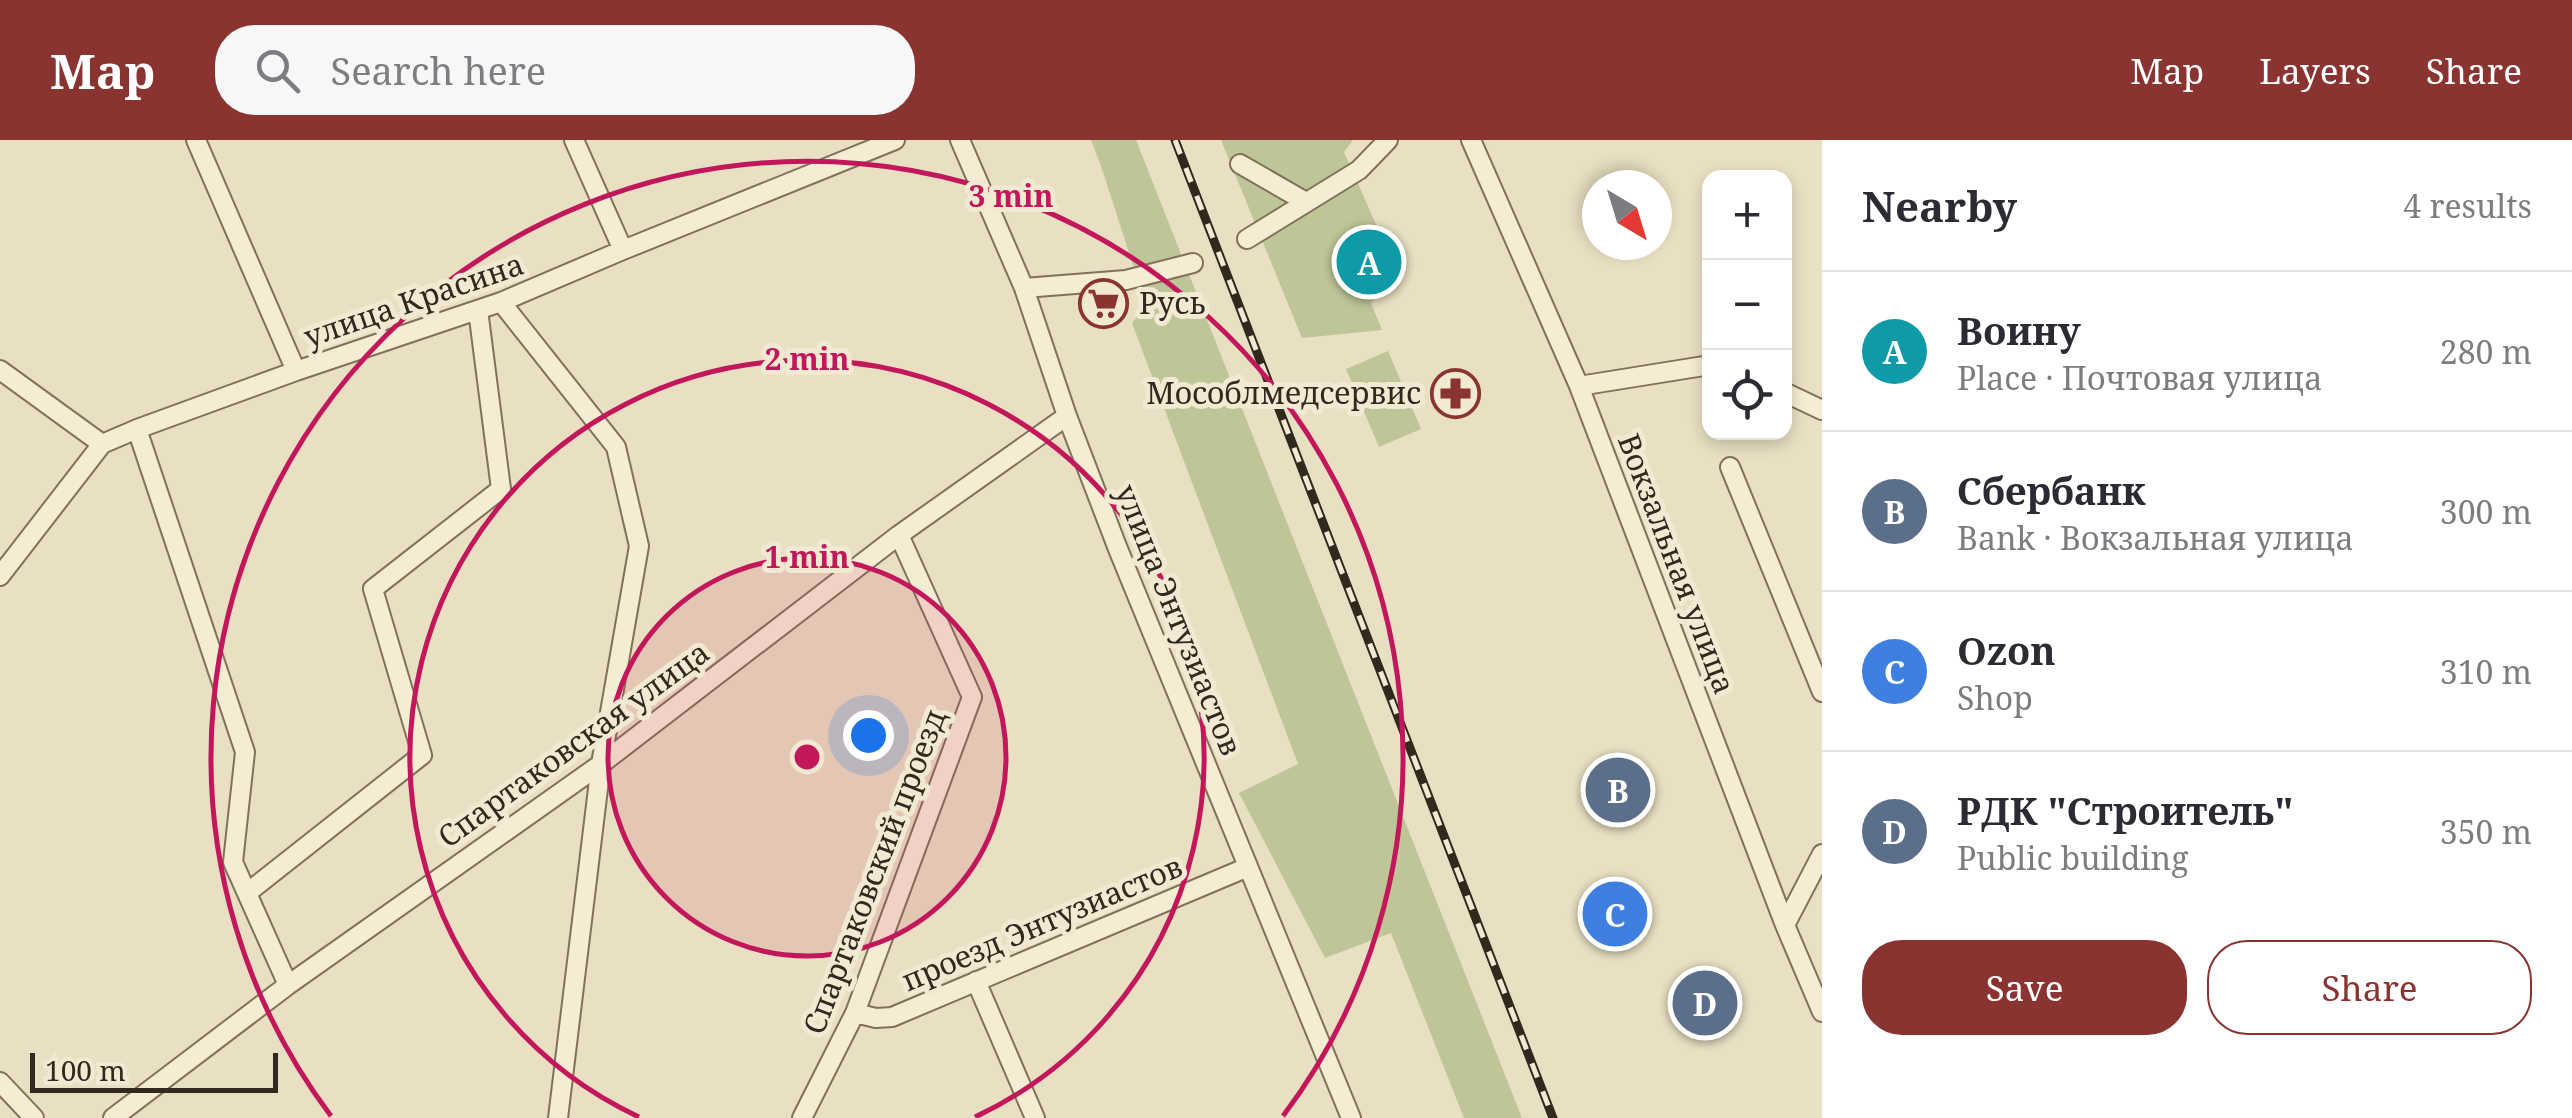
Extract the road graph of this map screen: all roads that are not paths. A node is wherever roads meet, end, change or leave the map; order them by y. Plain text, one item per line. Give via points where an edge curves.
1 (196, 140) edge
2 (574, 140) edge
3 (896, 140) edge
4 (960, 140) edge
5 (1388, 140) edge
6 (1471, 140) edge
7 (1240, 164) dead end
8 (1306, 202) junction
9 (1247, 240) dead end
10 (623, 250) junction
11 (1194, 263) dead end
12 (1024, 288) junction
13 (501, 302) junction
14 (478, 310) junction
15 (1702, 366) edge
16 (0, 370) edge
17 (296, 371) junction
18 (1579, 386) junction
19 (1792, 396) edge
20 (1822, 410) edge
21 (1067, 416) junction
22 (137, 429) junction
23 (102, 444) junction
24 (1730, 467) dead end
25 (899, 535) junction
26 (2, 568) edge
27 (1822, 692) edge
28 (601, 764) junction
29 (1822, 854) edge
30 (1248, 867) junction
31 (247, 894) junction
32 (1785, 926) junction
33 (976, 982) junction
34 (288, 985) junction
35 (1822, 1012) edge
36 (855, 1013) junction
37 (0, 1082) edge
38 (34, 1118) edge
39 (113, 1118) edge
40 (558, 1118) edge
41 (802, 1118) edge
42 (1035, 1118) edge
43 (1352, 1118) edge

1 - 17 street
2 - 10 street
3 - 10 street, улица Красина
4 - 12 street, улица Энтузиастов
5 - 8 street via 1359,170
6 - 18 street, Вокзальная улица
7 - 8 street
8 - 9 street
10 - 13 street, улица Красина
11 - 12 street via 1126,280
12 - 21 street, улица Энтузиастов
13 - 14 street, улица Красина
13 - 28 street via 616,447 639,546
14 - 17 street, улица Красина
14 - 31 street via 501,489 372,590 422,755
15 - 18 street
16 - 23 street
17 - 22 street, улица Красина
18 - 32 street, Вокзальная улица
19 - 20 street
21 - 25 street, Спартаковская улица
21 - 30 street, улица Энтузиастов
22 - 23 street, улица Красина
22 - 31 street via 246,752 233,862
23 - 26 street, улица Красина
24 - 27 street
25 - 28 street, Спартаковская улица
25 - 36 street, Спартаковский проезд via 972,698
28 - 34 street, Спартаковская улица
28 - 40 street
29 - 32 street
30 - 33 street, проезд Энтузиастов
30 - 43 street, улица Энтузиастов
31 - 34 street
32 - 35 street, Вокзальная улица
33 - 36 street, проезд Энтузиастов via 892,1017
33 - 42 street
34 - 39 street, Спартаковская улица
36 - 41 street, Спартаковский проезд
37 - 38 street

